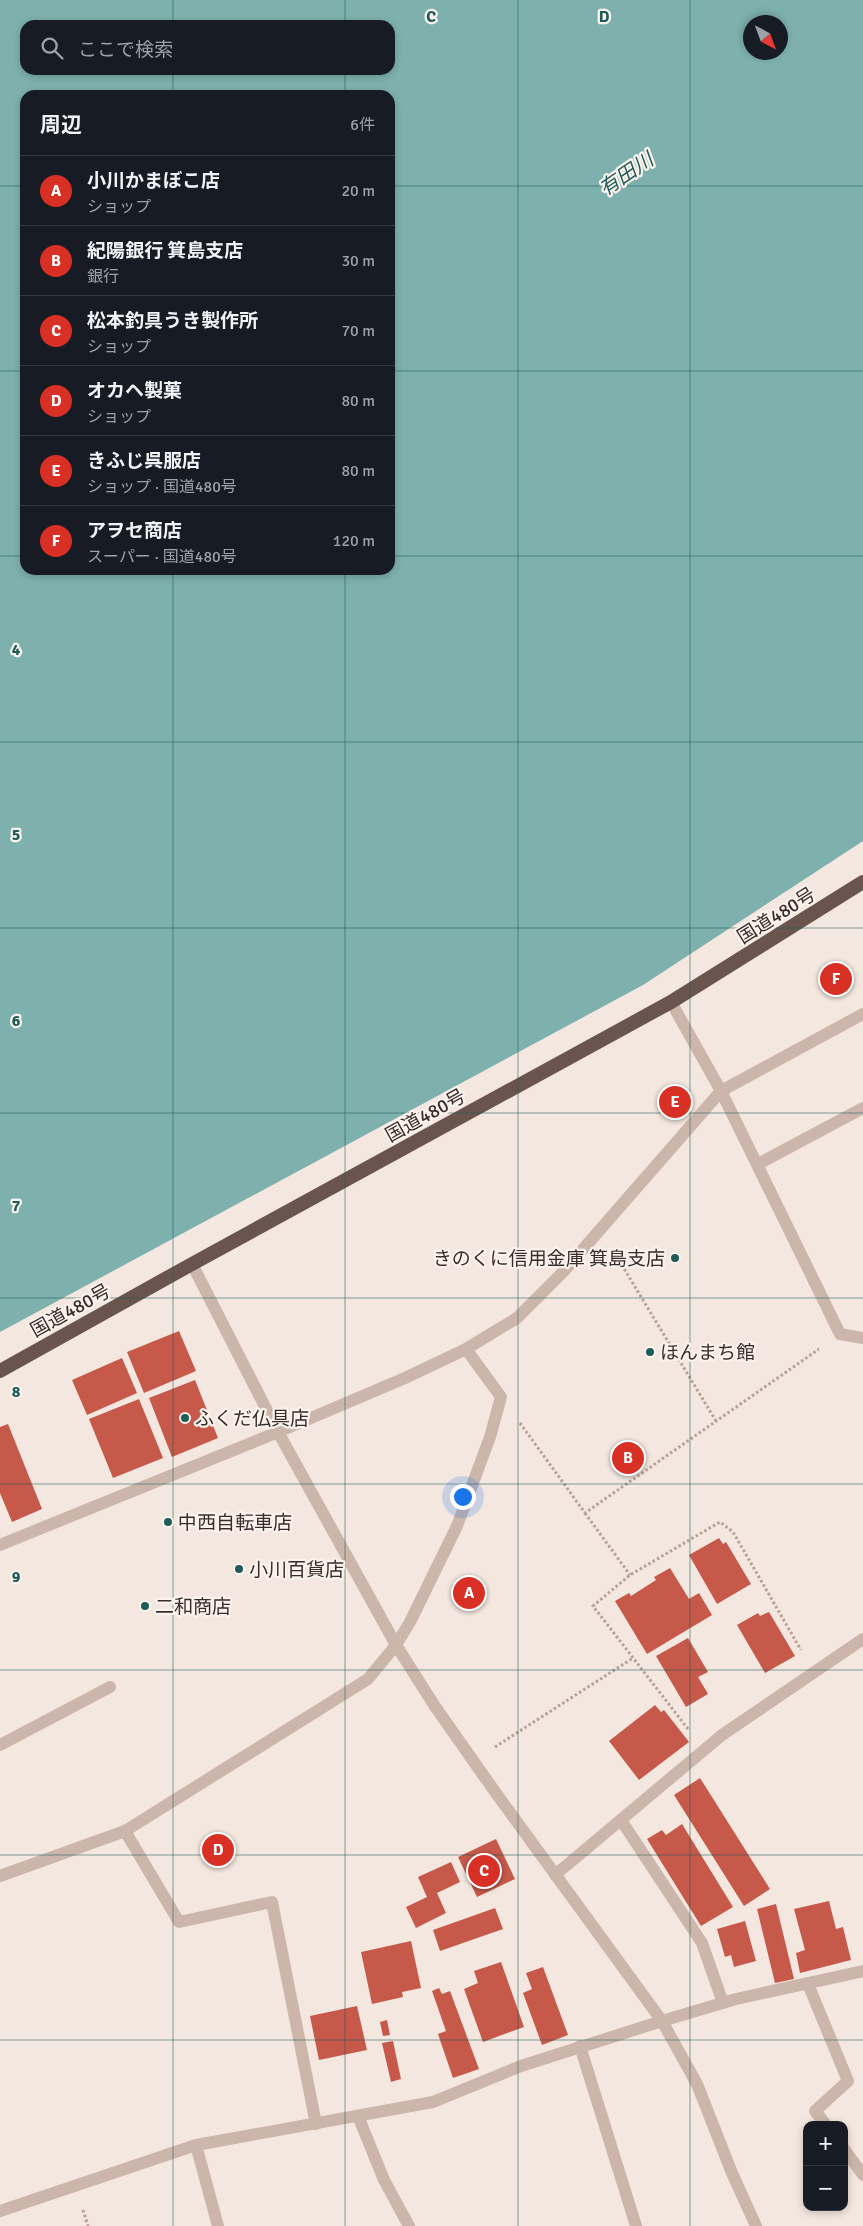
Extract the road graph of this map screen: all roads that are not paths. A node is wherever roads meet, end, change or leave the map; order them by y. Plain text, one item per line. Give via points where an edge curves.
1 (863, 882) edge
2 (671, 1002) junction
3 (863, 1014) edge
4 (721, 1091) junction
5 (863, 1108) edge
6 (758, 1164) junction
7 (192, 1264) junction
8 (863, 1338) edge
9 (466, 1349) junction
10 (0, 1371) edge
11 (278, 1432) junction
12 (0, 1545) edge
13 (863, 1639) edge
14 (396, 1645) junction
15 (110, 1687) dead end
16 (0, 1745) edge
17 (621, 1820) junction
18 (125, 1831) junction
19 (555, 1874) junction
20 (0, 1876) edge
21 (863, 1971) edge
22 (808, 1984) junction
23 (723, 2003) junction
24 (662, 2021) junction
25 (580, 2046) junction
26 (358, 2116) junction
27 (823, 2121) edge
28 (316, 2124) junction
29 (196, 2146) junction
30 (848, 2154) edge
31 (863, 2174) edge
32 (0, 2211) edge
33 (218, 2226) edge
34 (409, 2226) edge
35 (636, 2226) edge
36 (756, 2226) edge

1 - 2 highway, 国道480号
2 - 4 street
2 - 7 highway, 国道480号
3 - 4 street
4 - 6 street
4 - 9 street via 564,1271 517,1318
5 - 6 street
6 - 8 street via 840,1334
7 - 10 highway, 国道480号
7 - 11 street
9 - 11 street
9 - 14 street via 501,1397 490,1437 457,1526
11 - 12 street
11 - 14 street
13 - 17 street via 722,1734
14 - 18 street via 368,1679
14 - 19 street via 473,1762
15 - 16 street
17 - 19 street
17 - 23 street via 702,1943
18 - 20 street
18 - 28 street via 179,1922 272,1902
19 - 24 street
21 - 22 street
22 - 23 street
22 - 27 street via 848,2081 816,2111
23 - 24 street
24 - 25 street
24 - 36 street via 697,2084
25 - 26 street via 433,2102
25 - 35 street
26 - 28 street
26 - 34 street via 384,2180
28 - 29 street
29 - 32 street
29 - 33 street
30 - 31 street

